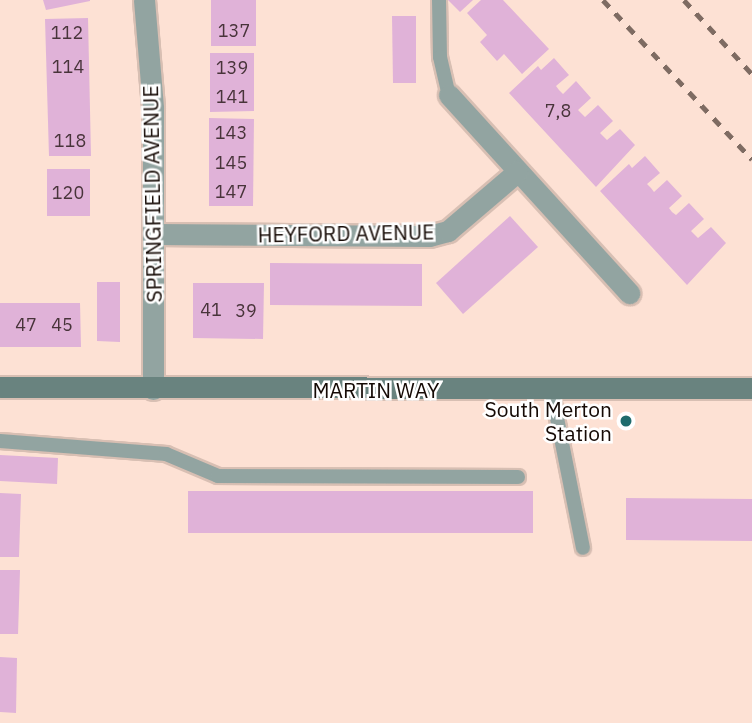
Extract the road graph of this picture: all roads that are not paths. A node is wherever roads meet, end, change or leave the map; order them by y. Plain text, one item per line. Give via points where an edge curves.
1 (144, 0) edge
2 (439, 0) edge
3 (449, 95) joint
4 (517, 172) junction
5 (153, 234) junction
6 (628, 293) dead end
7 (0, 387) edge
8 (551, 388) junction
9 (752, 388) edge
10 (153, 389) junction
11 (0, 441) edge
12 (518, 477) dead end
13 (583, 548) dead end

1 - 5 street, SPRINGFIELD AVENUE via 153,108
2 - 3 lane via 440,57
3 - 4 street
4 - 5 street, HEYFORD AVENUE via 448,231 429,236
4 - 6 street
5 - 10 street, SPRINGFIELD AVENUE
7 - 10 main road, MARTIN WAY
8 - 9 main road, MARTIN WAY
8 - 10 main road, MARTIN WAY
8 - 13 lane
11 - 12 lane via 166,454 218,476

